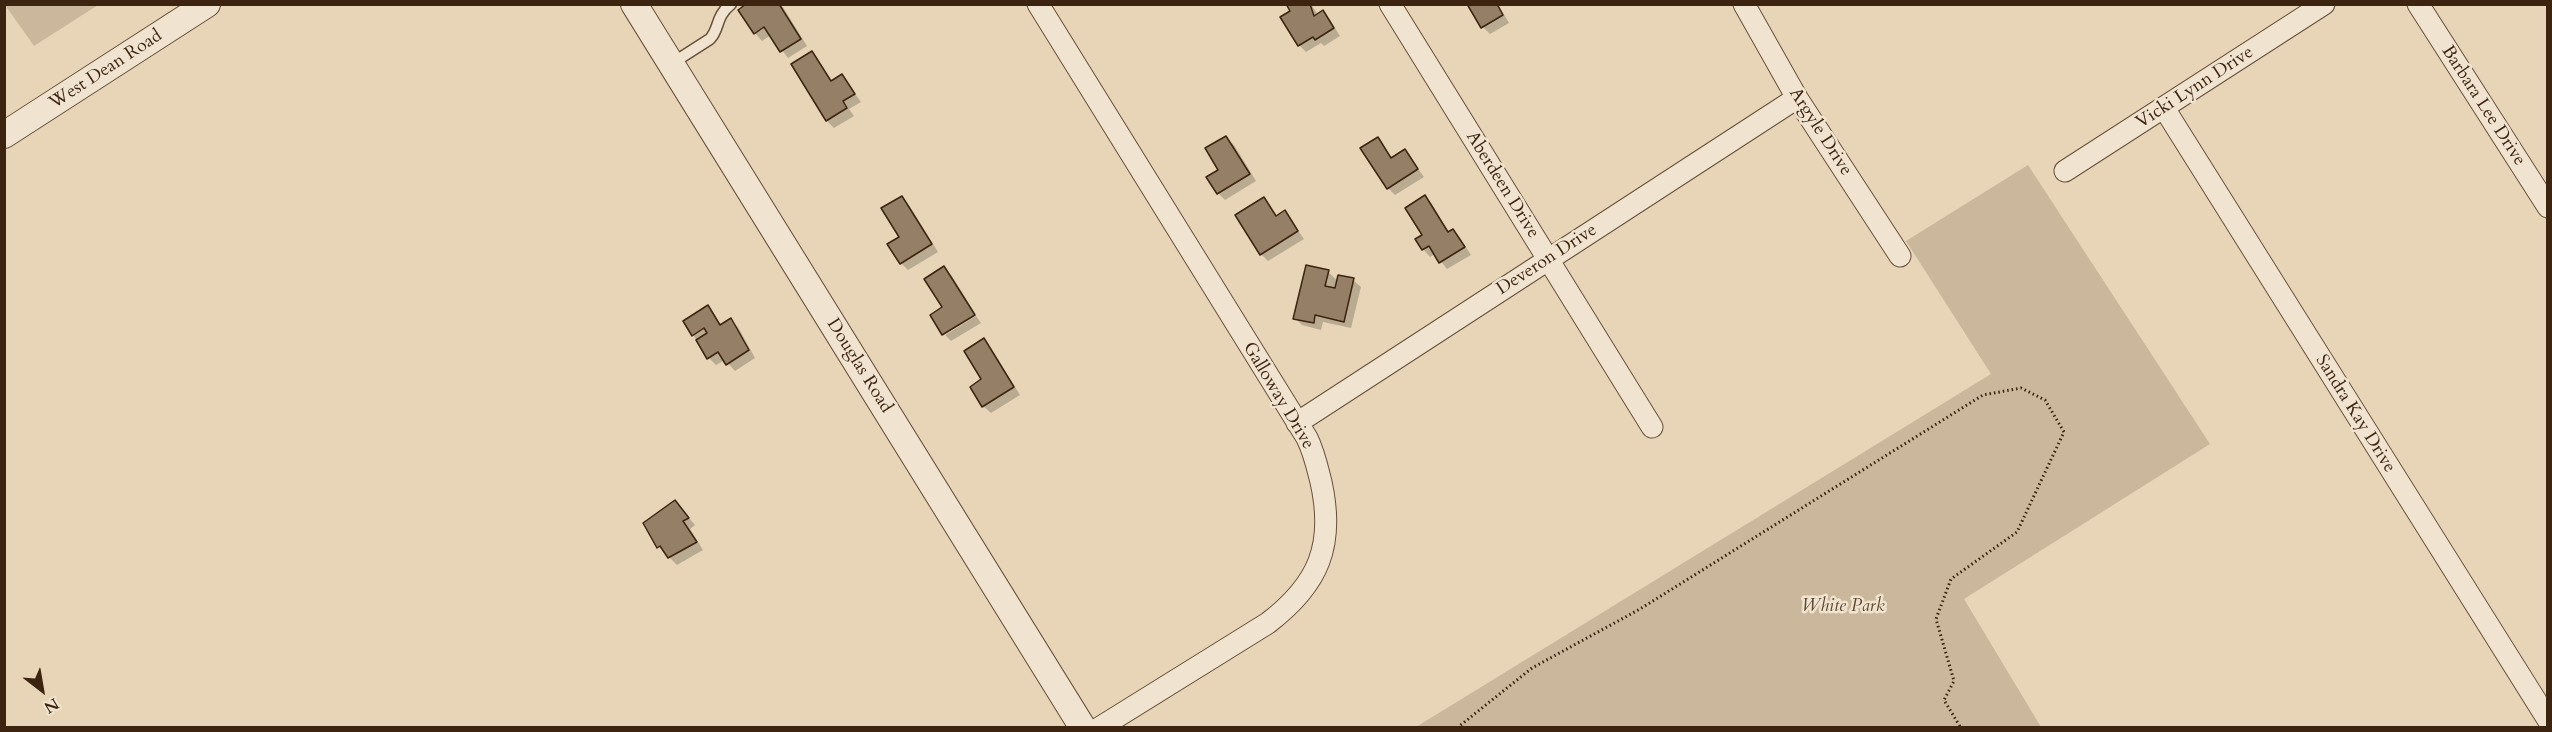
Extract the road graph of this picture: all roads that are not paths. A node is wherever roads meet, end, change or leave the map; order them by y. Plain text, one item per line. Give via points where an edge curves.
1 (207, 4) edge
2 (634, 4) edge
3 (731, 4) edge
4 (1038, 4) edge
5 (1390, 4) edge
6 (1744, 4) edge
7 (2324, 4) edge
8 (2418, 4) edge
9 (672, 64) junction
10 (1797, 98) junction
11 (2164, 108) junction
12 (4, 135) edge
13 (2065, 171) dead end
14 (2547, 207) edge
15 (1900, 256) dead end
16 (1548, 260) junction
17 (1297, 423) junction
18 (1652, 428) dead end
19 (2547, 720) edge
20 (1083, 728) edge
21 (1099, 728) edge

1 - 12 street, West Dean Road
2 - 9 street, Douglas Road
3 - 9 lane via 719,16 713,36
4 - 17 street, Galloway Drive
5 - 16 street, Aberdeen Drive
6 - 10 street, Argyle Drive
7 - 11 street, Vicki Lynn Drive
8 - 14 street, Barbara Lee Drive
9 - 20 street, Douglas Road
10 - 15 street, Argyle Drive
10 - 16 street, Deveron Drive
11 - 13 street, Vicki Lynn Drive
11 - 19 street, Sandra Kay Drive
16 - 17 street, Deveron Drive
16 - 18 street, Aberdeen Drive
17 - 21 street, Galloway Drive via 1314,452 1327,523 1323,551 1308,583 1288,608 1268,623

